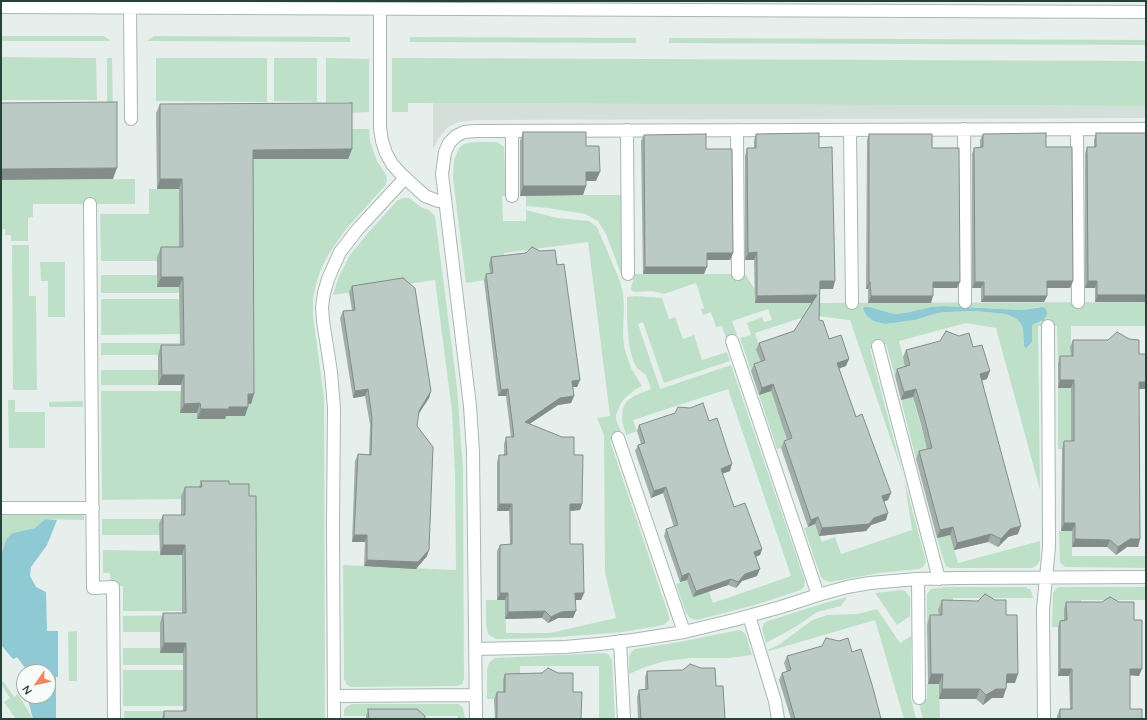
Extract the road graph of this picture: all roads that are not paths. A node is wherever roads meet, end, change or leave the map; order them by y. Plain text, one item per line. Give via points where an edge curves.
1 (541, 5) edge
2 (1, 8) edge
3 (130, 8) junction
4 (380, 9) junction
5 (1146, 12) edge
6 (131, 119) dead end
7 (964, 129) junction
8 (1077, 129) junction
9 (1146, 129) edge
10 (627, 130) junction
11 (737, 130) junction
12 (850, 130) junction
13 (512, 131) junction
14 (405, 178) junction
15 (512, 196) dead end
16 (444, 201) junction
17 (90, 204) dead end
18 (628, 274) dead end
19 (738, 274) dead end
20 (965, 302) dead end
21 (1078, 302) dead end
22 (852, 303) dead end
23 (1048, 326) dead end
24 (732, 341) dead end
25 (878, 346) dead end
26 (618, 438) dead end
27 (1, 508) edge
28 (93, 508) junction
29 (1146, 577) edge
30 (940, 578) junction
31 (1046, 578) junction
32 (918, 579) junction
33 (818, 595) junction
34 (749, 616) junction
35 (684, 632) junction
36 (620, 641) junction
37 (475, 649) junction
38 (476, 695) junction
39 (334, 696) junction
40 (919, 698) dead end
41 (114, 719) edge
42 (334, 719) edge
43 (476, 719) edge
44 (624, 719) edge
45 (778, 719) edge
46 (1044, 719) edge

1 - 4 street
1 - 5 street
2 - 3 street
3 - 4 street
3 - 6 street
4 - 14 street via 382,141 392,164
7 - 8 street
7 - 12 street
7 - 20 street
8 - 9 street
8 - 21 street
10 - 11 street
10 - 13 street
10 - 18 street
11 - 12 street
11 - 19 street
12 - 22 street
13 - 15 street
13 - 16 street via 464,132 449,143 442,162
14 - 16 street via 425,196
14 - 39 street via 340,252 328,279 322,307 334,408
16 - 37 street via 470,406 473,452
17 - 28 street
23 - 31 street via 1049,547
24 - 33 street
25 - 30 street
26 - 35 street
27 - 28 street
28 - 41 street via 93,588 113,587
29 - 31 street
30 - 31 street
30 - 32 street
31 - 46 street via 1043,609
32 - 33 street via 870,583
32 - 40 street
33 - 34 street
34 - 35 street
34 - 45 street
35 - 36 street
36 - 37 street
36 - 44 street
37 - 38 street
38 - 39 street
38 - 43 street
39 - 42 street

